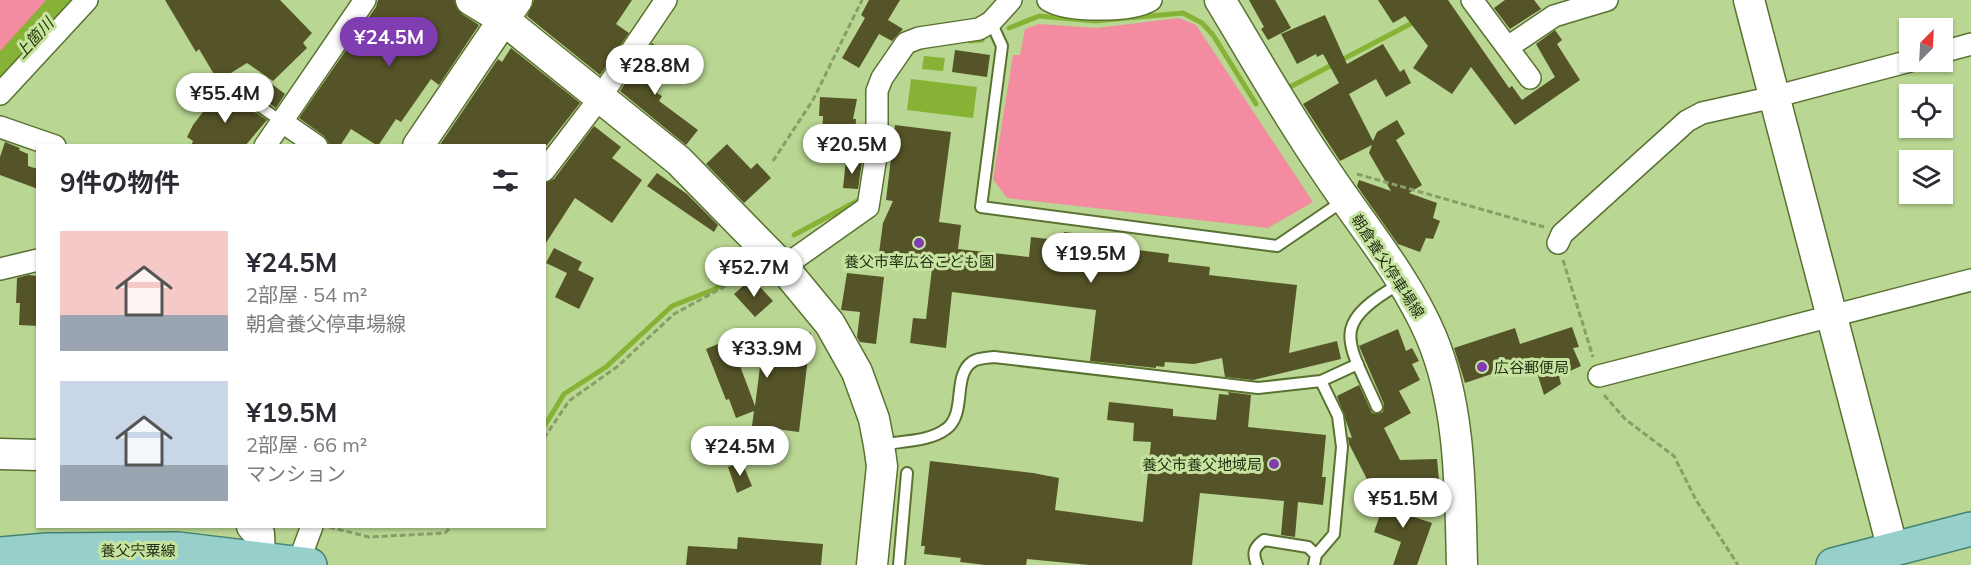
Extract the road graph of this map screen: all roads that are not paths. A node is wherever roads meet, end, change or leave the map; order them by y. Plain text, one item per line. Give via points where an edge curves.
1 (87, 0) edge
2 (365, 0) edge
3 (471, 0) edge
4 (666, 0) edge
5 (1011, 0) edge
6 (1048, 0) edge
7 (1151, 0) edge
8 (1220, 0) edge
9 (1472, 0) edge
10 (1607, 0) edge
11 (1749, 0) edge
12 (510, 10) edge
13 (991, 22) junction
14 (1971, 45) edge
15 (1508, 47) junction
16 (1953, 49) edge
17 (1899, 64) edge
18 (1530, 78) dead end
19 (233, 83) dead end
20 (0, 94) edge
21 (1774, 97) junction
22 (599, 99) junction
23 (281, 121) junction
24 (0, 127) edge
25 (50, 144) edge
26 (266, 144) edge
27 (314, 144) edge
28 (418, 144) edge
29 (546, 168) edge
30 (1345, 200) junction
31 (1560, 239) road end
32 (36, 260) edge
33 (779, 263) junction
34 (0, 269) edge
35 (1971, 280) edge
36 (1401, 283) junction
37 (1832, 317) junction
38 (1358, 364) junction
39 (1599, 376) road end
40 (1321, 381) junction
41 (1377, 407) dead end
42 (879, 445) junction
43 (0, 454) edge
44 (36, 455) edge
45 (907, 473) dead end
46 (254, 528) edge
47 (312, 528) edge
48 (1971, 529) edge
49 (0, 554) edge
50 (1895, 557) edge
51 (260, 560) junction
52 (1315, 560) edge
53 (304, 565) edge
54 (872, 565) edge
55 (899, 565) edge
56 (1257, 565) edge
57 (1462, 565) edge
58 (1833, 565) edge

1 - 20 street
2 - 23 street
3 - 12 street
4 - 22 street
5 - 13 street
6 - 7 street via 1082,10
8 - 30 street, 朝倉養父停車場線
9 - 15 street
10 - 15 street via 1554,16
11 - 21 street
12 - 22 street
12 - 28 street
13 - 30 lane via 1002,46 981,207 1277,246
13 - 33 street via 979,29 906,43 882,78 878,91 878,150 868,207
14 - 16 street
15 - 18 street
17 - 21 street
19 - 23 lane via 239,92
21 - 31 street via 1702,112 1687,121
21 - 37 street
22 - 29 street
22 - 33 street via 679,161
23 - 26 street
23 - 27 street
24 - 25 street
30 - 36 street, 朝倉養父停車場線
32 - 34 street
33 - 42 street via 830,324 857,372
35 - 37 street
36 - 38 lane via 1372,300 1350,327
36 - 57 street, 朝倉養父停車場線 via 1432,337 1448,391 1458,465
37 - 39 street
37 - 50 street
38 - 40 lane
38 - 41 lane
40 - 42 lane via 1258,388 994,357 973,360 965,369 956,414 948,429 927,438
40 - 52 lane via 1338,416 1342,447 1334,534
42 - 54 street via 882,466
43 - 44 street
45 - 55 lane
46 - 51 street via 259,534
47 - 53 street
48 - 50 main road
49 - 51 main road, 養父宍粟線 via 178,549
50 - 58 main road
51 - 53 main road, 養父宍粟線
52 - 56 lane via 1308,547 1264,540 1256,545 1253,556

